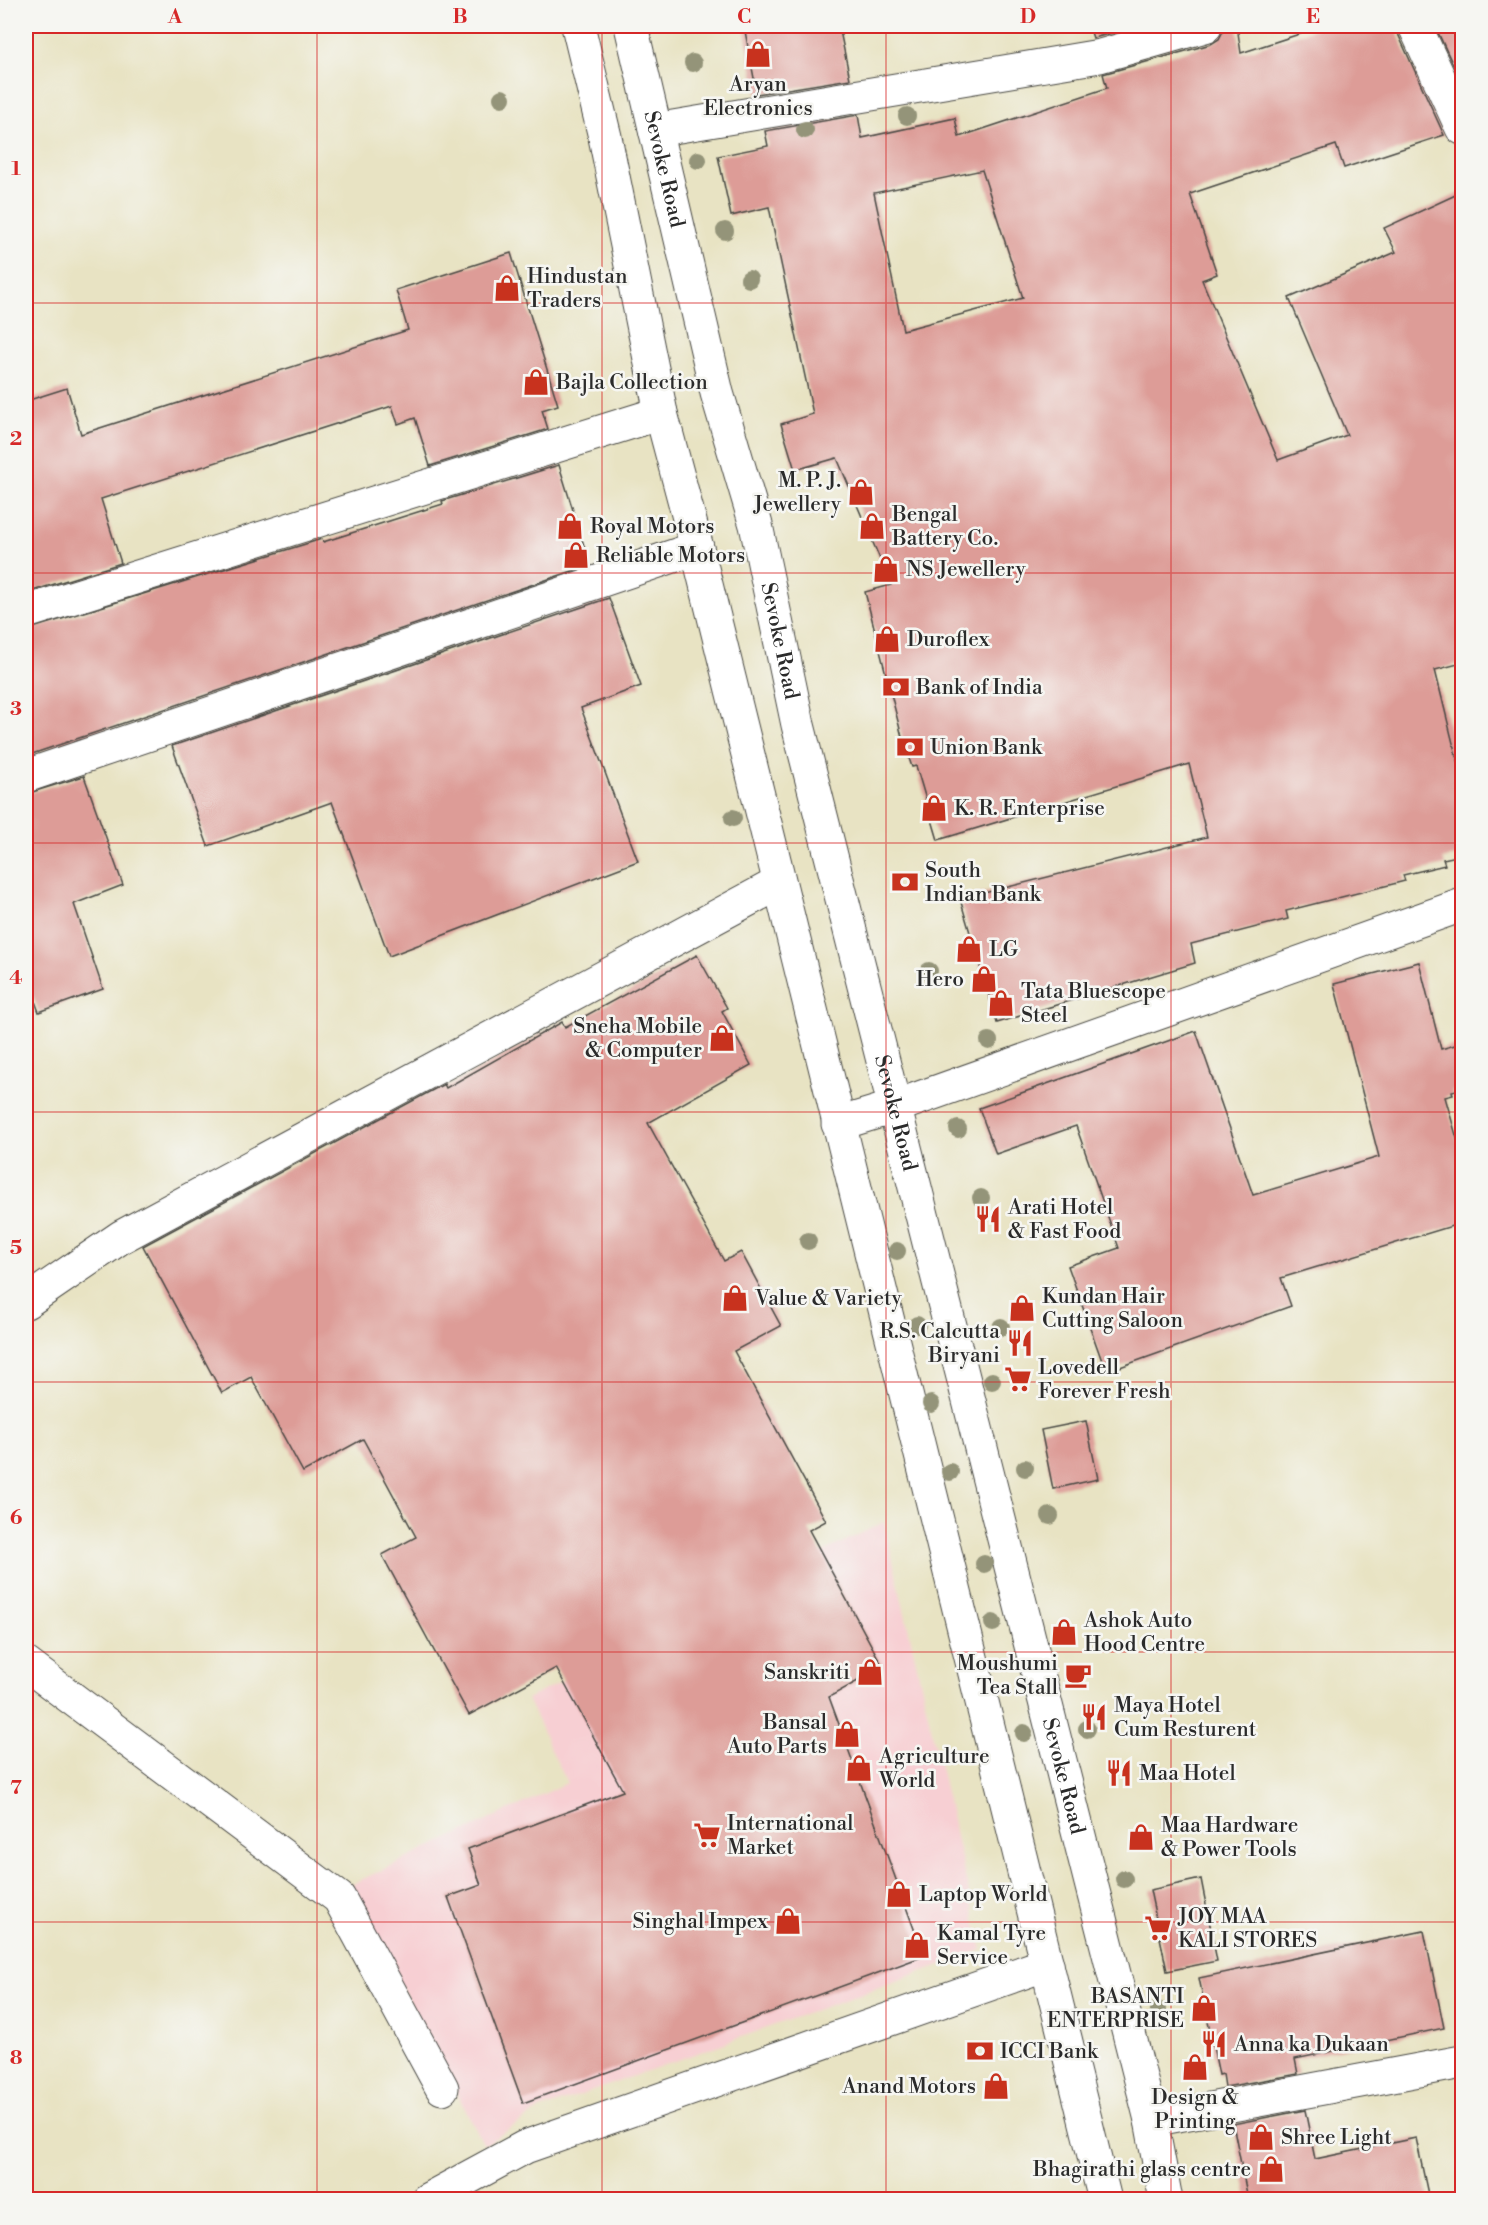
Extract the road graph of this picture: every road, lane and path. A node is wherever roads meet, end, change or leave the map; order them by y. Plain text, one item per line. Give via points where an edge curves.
1 (578, 26) edge
2 (631, 26) edge
3 (1205, 26) edge
4 (1415, 26) edge
5 (1462, 128) edge
6 (655, 130) junction
7 (605, 137) junction
8 (661, 413) junction
9 (697, 548) junction
10 (26, 612) edge
11 (26, 776) edge
12 (779, 883) junction
13 (1462, 905) edge
14 (894, 1107) junction
15 (838, 1124) junction
16 (26, 1302) edge
17 (26, 1664) edge
18 (1047, 1965) junction
19 (1462, 2062) edge
20 (442, 2088) dead end
21 (1151, 2120) junction
22 (427, 2199) edge
23 (1105, 2199) edge
24 (1166, 2199) edge

1 - 7 street
2 - 6 street, Sevoke Road
3 - 6 street via 1100,56
4 - 5 street
6 - 7 street
6 - 14 street, Sevoke Road via 717,393 756,525 798,725
7 - 8 street
8 - 9 street
8 - 10 street
9 - 11 street
9 - 12 street
12 - 15 street
12 - 16 street via 121,1237
13 - 14 street
14 - 15 street
14 - 21 street, Sevoke Road
15 - 18 street
17 - 20 street via 339,1898
18 - 22 street via 525,2147
18 - 23 street
19 - 21 street
21 - 24 street, Sevoke Road

